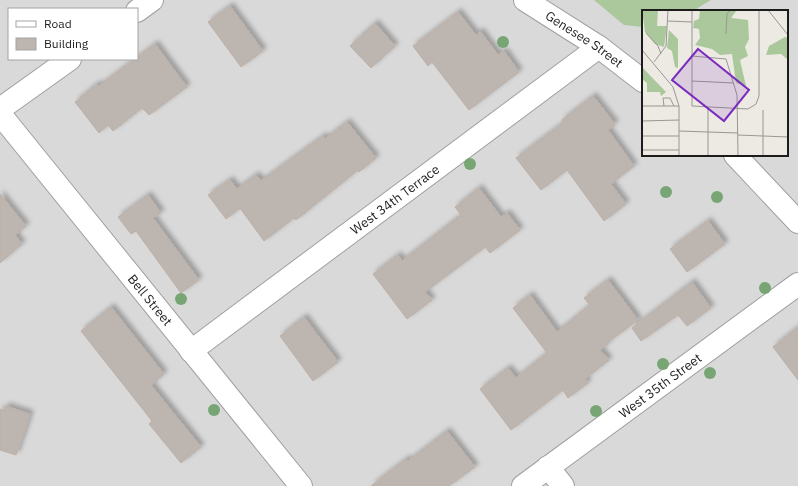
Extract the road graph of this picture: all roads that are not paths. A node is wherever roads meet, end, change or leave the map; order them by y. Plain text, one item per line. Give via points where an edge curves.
1 (152, 0) edge
2 (524, 0) edge
3 (138, 10) edge
4 (599, 47) junction
5 (69, 60) edge
6 (642, 80) edge
7 (0, 109) edge
8 (0, 114) edge
9 (736, 156) edge
10 (798, 222) edge
11 (798, 284) edge
12 (191, 351) junction
13 (548, 467) junction
14 (300, 486) edge
15 (523, 486) edge
16 (563, 486) edge

1 - 3 street
2 - 4 street, Genesee Street
4 - 6 street, Genesee Street
4 - 12 street, West 34th Terrace
5 - 7 street
8 - 12 street, Bell Street
9 - 10 street
11 - 13 street, West 35th Street
12 - 14 street, Bell Street
13 - 15 street, West 35th Street
13 - 16 street

